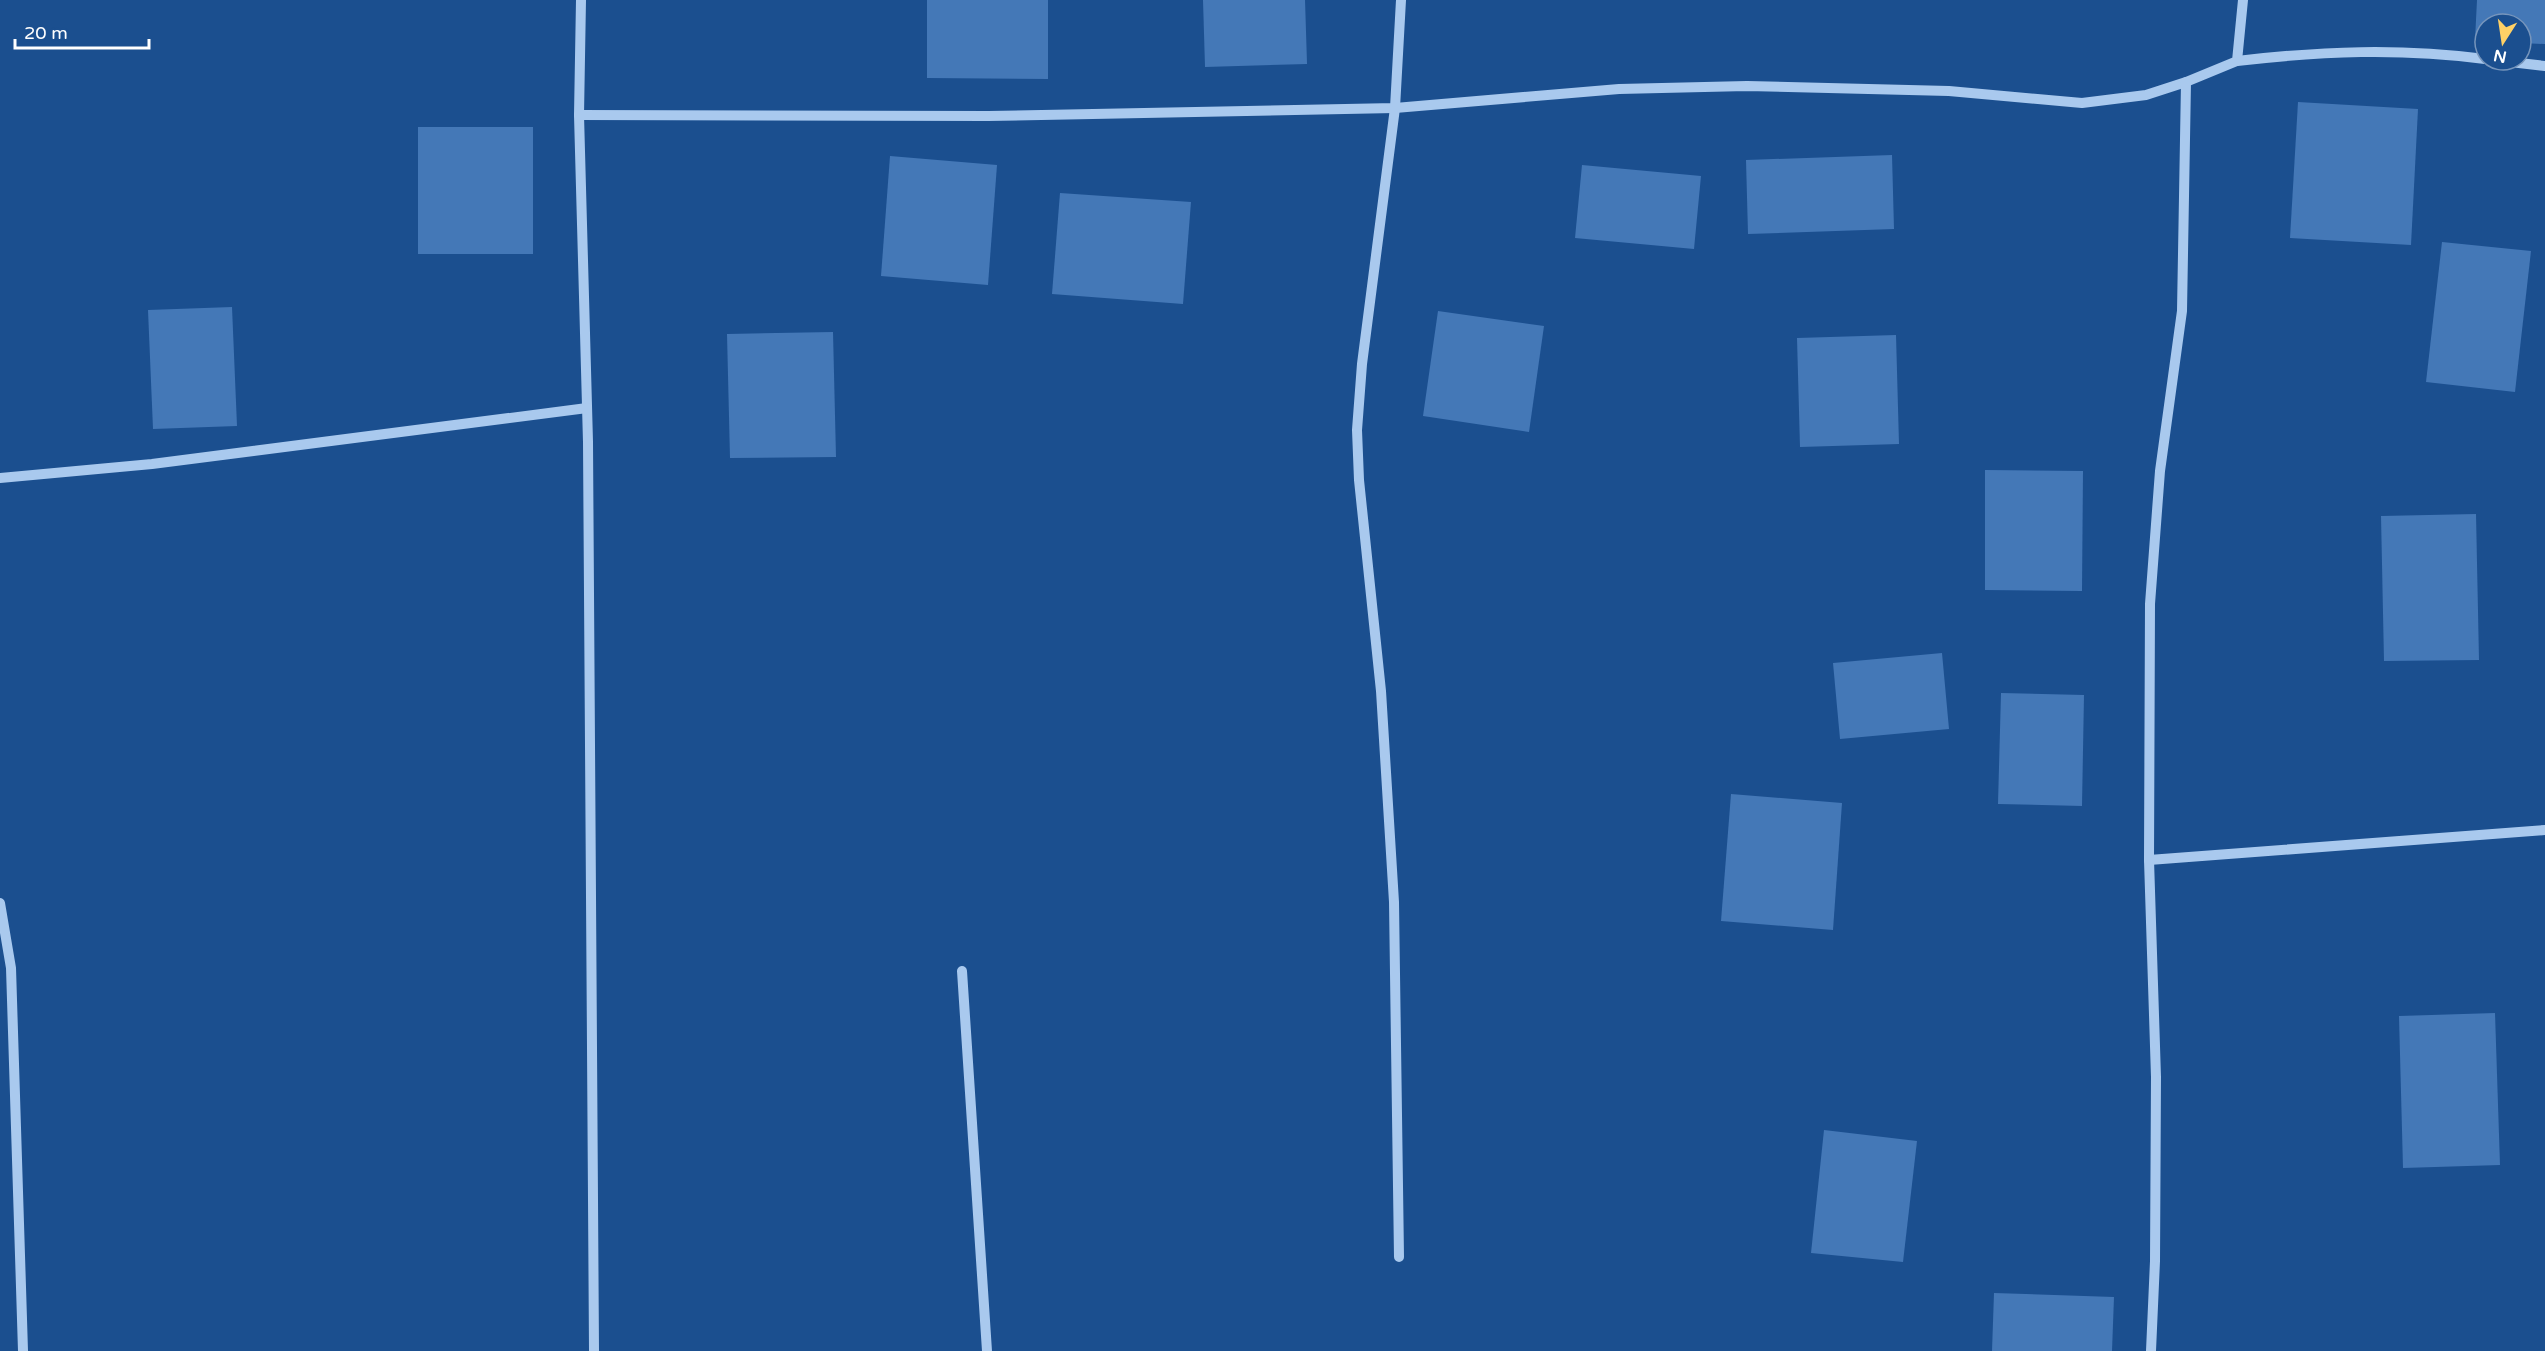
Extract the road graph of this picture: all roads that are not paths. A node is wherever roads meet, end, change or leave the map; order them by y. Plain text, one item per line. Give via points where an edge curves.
1 (581, 0) edge
2 (1401, 0) edge
3 (2243, 0) edge
4 (2473, 58) edge
5 (2237, 61) junction
6 (2186, 82) junction
7 (1395, 108) junction
8 (579, 115) junction
9 (587, 408) junction
10 (0, 478) edge
11 (2545, 830) edge
12 (2149, 860) junction
13 (0, 903) edge
14 (962, 971) dead end
15 (1399, 1257) dead end
16 (23, 1351) edge
17 (594, 1351) edge
18 (987, 1351) edge
19 (2151, 1351) edge

1 - 8 street
2 - 7 street
3 - 5 street
4 - 5 street via 2366,51
5 - 6 street
6 - 7 street via 2146,95 2082,103 1949,91 1747,86 1619,89
6 - 12 street via 2182,311 2160,471 2150,604
7 - 8 street via 988,116
7 - 15 street via 1357,430 1394,890
8 - 9 street
9 - 10 street via 152,464
9 - 17 street
11 - 12 street
12 - 19 street via 2156,1077
13 - 16 street via 11,968
14 - 18 street

